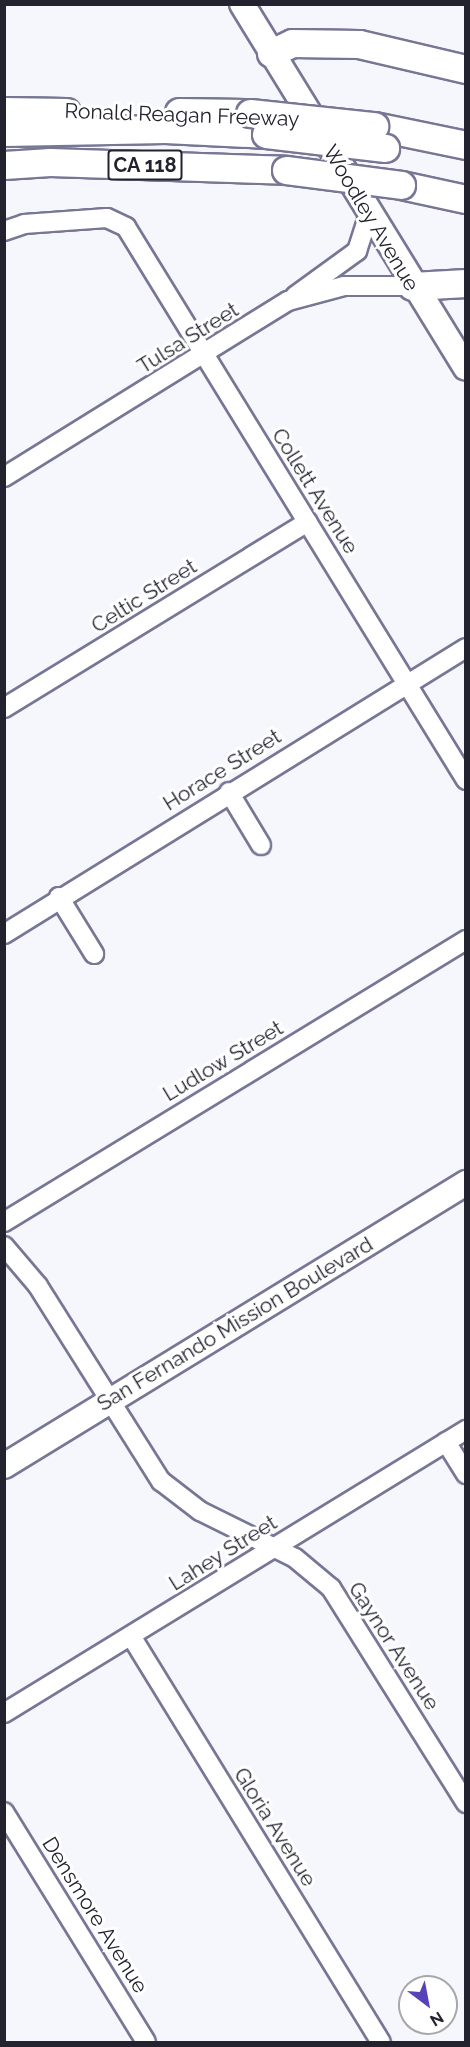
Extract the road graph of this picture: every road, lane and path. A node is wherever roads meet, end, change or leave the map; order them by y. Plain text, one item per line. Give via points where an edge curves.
1 (242, 4) edge
2 (271, 53) junction
3 (465, 69) edge
4 (4, 111) edge
5 (4, 132) edge
6 (380, 137) junction
7 (465, 145) edge
8 (465, 162) edge
9 (4, 165) edge
10 (465, 199) edge
11 (369, 215) junction
12 (4, 231) edge
13 (465, 283) edge
14 (412, 285) junction
15 (288, 302) junction
16 (205, 355) junction
17 (465, 368) edge
18 (4, 477) edge
19 (307, 522) junction
20 (465, 648) edge
21 (407, 683) junction
22 (4, 708) edge
23 (465, 780) edge
24 (229, 792) junction
25 (261, 845) dead end
26 (59, 897) junction
27 (4, 934) edge
28 (465, 940) edge
29 (94, 954) dead end
30 (465, 1183) edge
31 (4, 1222) edge
32 (4, 1246) edge
33 (108, 1402) junction
34 (465, 1430) edge
35 (446, 1442) junction
36 (4, 1466) edge
37 (465, 1474) edge
38 (276, 1547) junction
39 (131, 1636) junction
40 (4, 1713) edge
41 (465, 1803) edge
42 (4, 1812) edge
43 (146, 2043) edge
44 (381, 2043) edge

1 - 2 main road, Woodley Avenue
2 - 3 highway via 292,43 359,44
2 - 11 main road, Woodley Avenue
4 - 6 highway, Ronald Reagan Freeway / CA 118, bridge via 250,113
5 - 6 highway, CA 118, bridge via 165,129
6 - 7 highway, Ronald Reagan Freeway / CA 118
6 - 8 highway, CA 118
9 - 10 highway, CA 118, bridge via 50,162 286,170 401,185
11 - 14 main road, Woodley Avenue
11 - 15 street via 357,251
12 - 16 street, Collett Avenue via 24,224 107,218 126,227
13 - 14 highway
14 - 15 street, Tulsa Street via 344,286
14 - 17 main road, Woodley Avenue
15 - 16 street, Tulsa Street
16 - 18 street, Tulsa Street
16 - 19 street, Collett Avenue
19 - 21 street, Collett Avenue
19 - 22 street, Celtic Street
20 - 21 street, Horace Street
21 - 23 street, Collett Avenue
21 - 24 street, Horace Street
24 - 25 street
24 - 26 street, Horace Street
26 - 27 street, Horace Street
26 - 29 street
28 - 31 street, Ludlow Street
30 - 33 main road, San Fernando Mission Boulevard
32 - 33 street, Gaynor Avenue via 48,1301
33 - 36 main road, San Fernando Mission Boulevard
33 - 38 street, Gaynor Avenue via 148,1464 180,1497
34 - 35 street, Lahey Street
35 - 37 street
35 - 38 street, Lahey Street
38 - 39 street, Lahey Street
38 - 41 street, Gaynor Avenue via 315,1572 336,1594
39 - 40 street, Lahey Street
39 - 44 street, Gloria Avenue
42 - 43 street, Densmore Avenue

